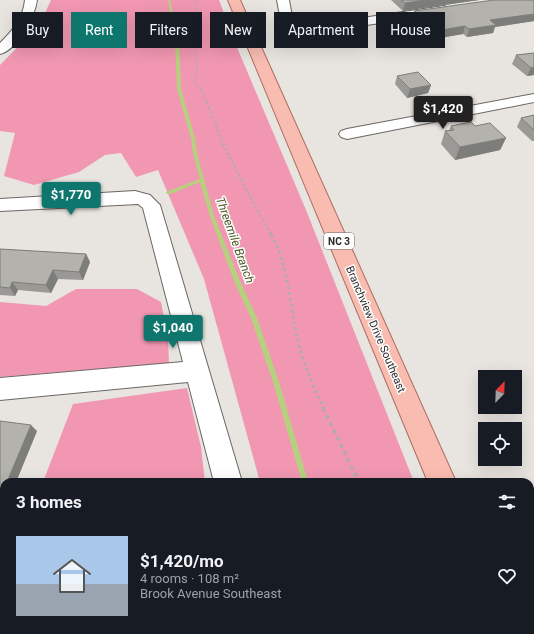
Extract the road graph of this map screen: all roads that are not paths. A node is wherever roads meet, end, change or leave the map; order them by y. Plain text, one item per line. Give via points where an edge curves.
1 (31, 0) edge
2 (234, 0) edge
3 (283, 0) edge
4 (454, 9) edge
5 (0, 50) edge
6 (534, 98) edge
7 (347, 134) dead end
8 (0, 204) edge
9 (197, 371) junction
10 (0, 389) edge
11 (227, 478) edge
12 (440, 478) edge

1 - 5 street via 27,20
2 - 12 main road, Branchview Drive Southeast / NC 3
3 - 4 street via 289,32
6 - 7 street
8 - 9 street via 135,197 144,199 151,205
9 - 10 street
9 - 11 street

